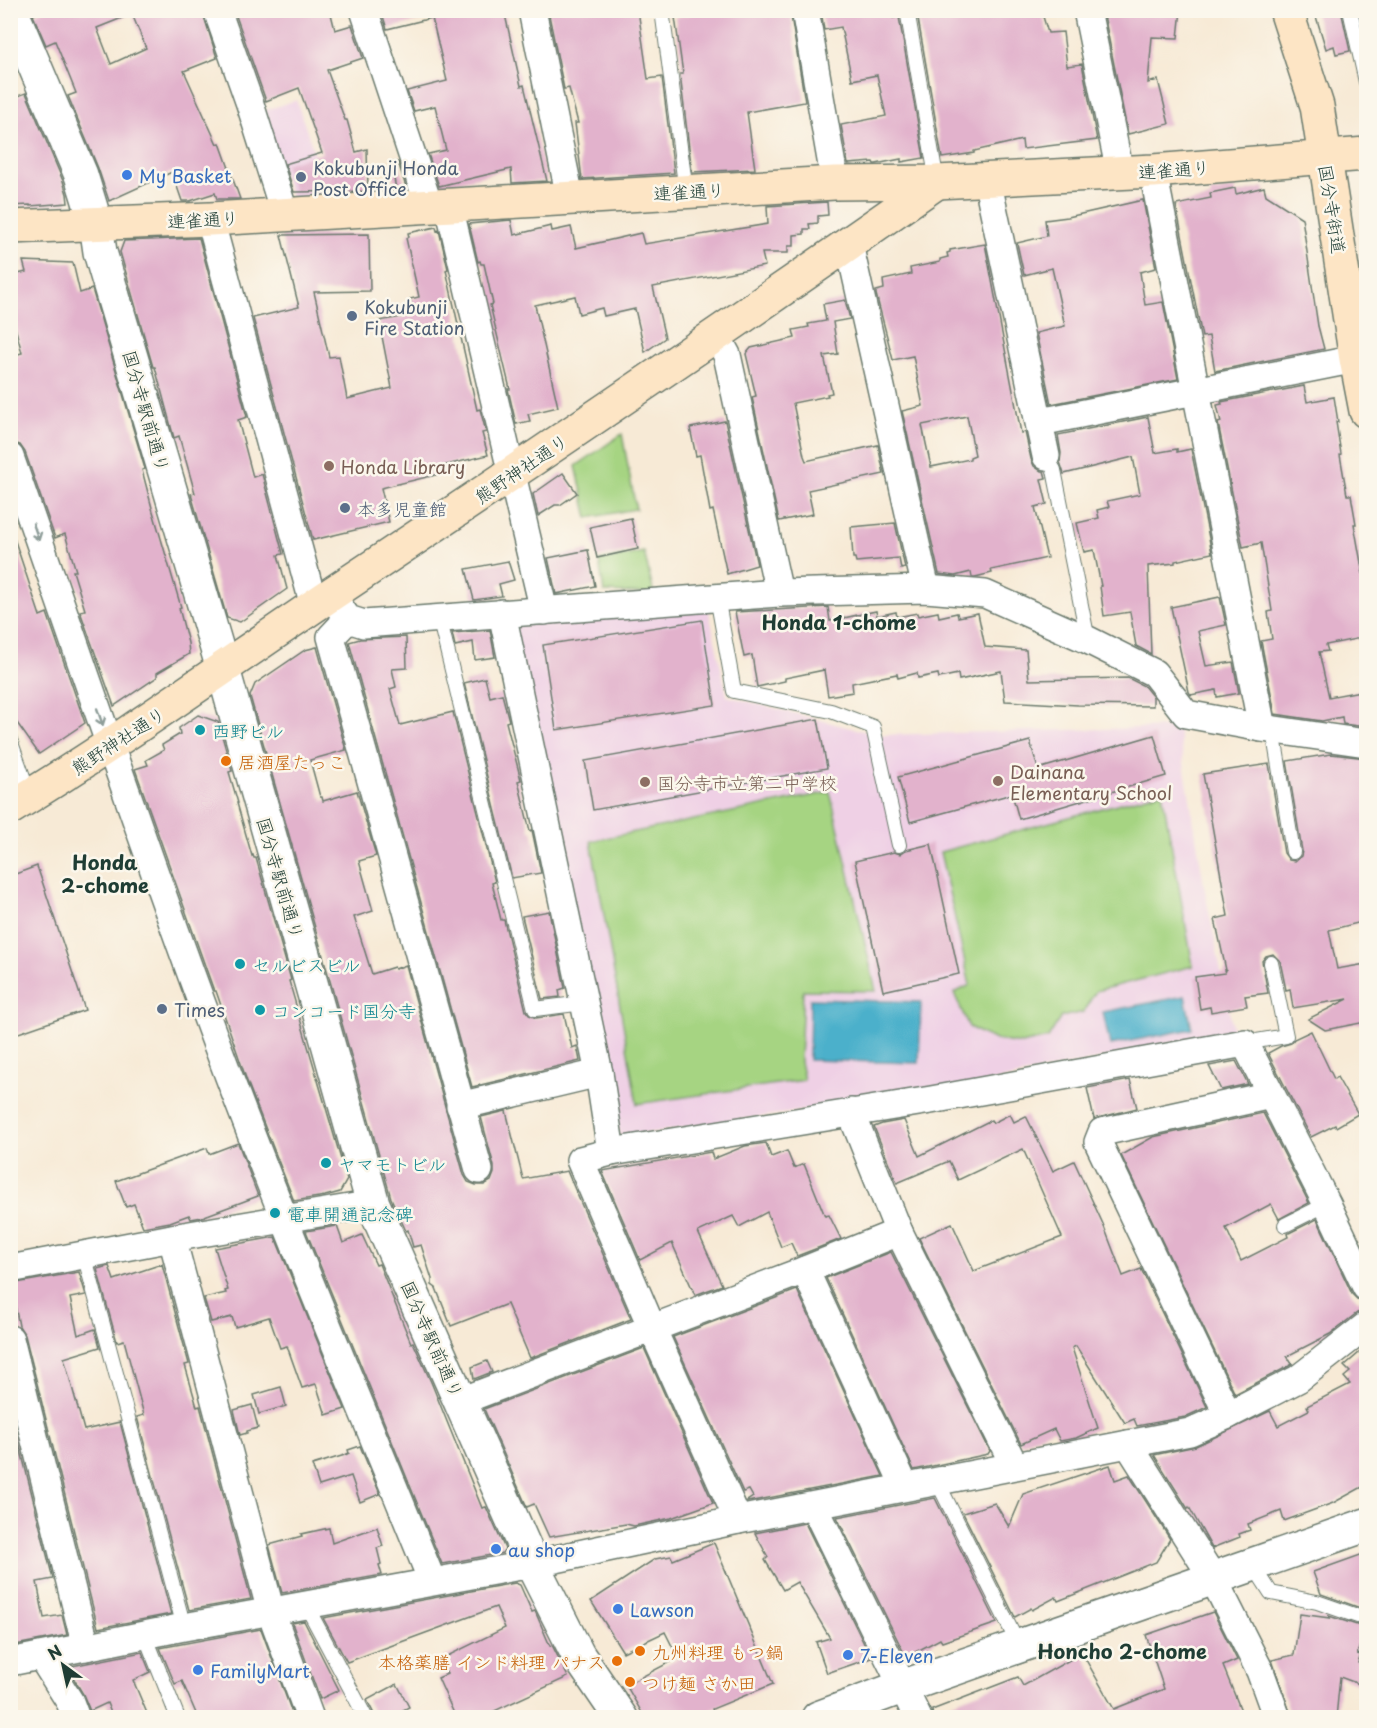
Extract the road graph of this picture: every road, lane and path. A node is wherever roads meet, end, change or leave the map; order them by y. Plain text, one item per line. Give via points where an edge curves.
1 (217, 10) edge
2 (364, 10) edge
3 (532, 10) edge
4 (662, 10) edge
5 (806, 10) edge
6 (907, 10) edge
7 (1087, 10) edge
8 (1286, 10) edge
9 (1350, 10) edge
10 (12, 11) edge
11 (1366, 82) edge
12 (1366, 154) edge
13 (1325, 157) junction
14 (1152, 171) junction
15 (1120, 173) junction
16 (987, 179) junction
17 (937, 182) junction
18 (835, 183) junction
19 (686, 192) junction
20 (570, 198) junction
21 (439, 206) junction
22 (285, 214) junction
23 (210, 219) junction
24 (96, 224) junction
25 (10, 227) edge
26 (849, 244) junction
27 (716, 335) junction
28 (1356, 359) junction
29 (1196, 391) junction
30 (1366, 411) edge
31 (1040, 422) junction
32 (1046, 456) joint
33 (10, 457) edge
34 (512, 474) junction
35 (926, 589) junction
36 (780, 593) junction
37 (717, 597) junction
38 (331, 607) junction
39 (544, 611) junction
40 (502, 613) junction
41 (439, 617) junction
42 (1088, 640) junction
43 (223, 669) junction
44 (1268, 729) junction
45 (10, 740) edge
46 (1366, 743) edge
47 (110, 746) junction
48 (20, 802) edge
49 (899, 844) dead end
50 (1293, 852) dead end
51 (1271, 963) dead end
52 (584, 1003) junction
53 (1245, 1043) junction
54 (599, 1073) junction
55 (1271, 1095) junction
56 (460, 1106) junction
57 (851, 1112) junction
58 (611, 1152) junction
59 (478, 1170) dead end
60 (373, 1204) junction
61 (1327, 1204) junction
62 (285, 1219) junction
63 (1285, 1226) dead end
64 (899, 1232) junction
65 (172, 1238) junction
66 (84, 1254) junction
67 (10, 1269) edge
68 (805, 1270) junction
69 (1366, 1287) edge
70 (1366, 1326) edge
71 (652, 1328) junction
72 (10, 1339) edge
73 (461, 1401) junction
74 (1228, 1415) junction
75 (1128, 1444) junction
76 (1014, 1465) junction
77 (937, 1481) junction
78 (905, 1487) junction
79 (814, 1506) junction
80 (738, 1520) junction
81 (1366, 1525) edge
82 (532, 1564) junction
83 (1253, 1565) junction
84 (1213, 1578) junction
85 (432, 1581) junction
86 (306, 1605) junction
87 (271, 1612) junction
88 (1366, 1619) edge
89 (184, 1627) junction
90 (145, 1635) junction
91 (1018, 1646) junction
92 (86, 1647) junction
93 (41, 1656) junction
94 (10, 1662) edge
95 (902, 1686) junction
96 (76, 1718) edge
97 (178, 1718) edge
98 (310, 1718) edge
99 (366, 1718) edge
100 (621, 1718) edge
101 (818, 1718) edge
102 (918, 1718) edge
103 (1277, 1718) edge

1 - 22 street
2 - 21 street
3 - 20 street
4 - 19 lane
5 - 18 street
6 - 17 lane
7 - 15 street
8 - 13 main road, 国分寺街道 via 1317,106
9 - 11 lane
10 - 24 street, 国分寺駅前通り via 81,175
12 - 13 main road, 連雀通り
13 - 14 main road, 連雀通り
13 - 28 main road, 国分寺街道
14 - 15 main road, 連雀通り
14 - 29 street
15 - 16 main road, 連雀通り
16 - 17 main road, 連雀通り
16 - 31 street
17 - 18 main road, 連雀通り
17 - 26 main road, 熊野神社通り
18 - 19 main road, 連雀通り
19 - 20 main road, 連雀通り
20 - 21 main road, 連雀通り
21 - 22 main road, 連雀通り
21 - 34 street
22 - 23 main road, 連雀通り
23 - 24 main road, 連雀通り
23 - 38 street
24 - 25 main road, 連雀通り
24 - 43 street, 国分寺駅前通り via 100,252
26 - 27 main road, 熊野神社通り
26 - 35 street
27 - 34 main road, 熊野神社通り
27 - 36 street via 728,355
28 - 29 street
28 - 30 main road, 国分寺街道
29 - 31 street
29 - 44 street
31 - 32 street
32 - 42 lane via 1054,470
33 -> 47 street
34 - 38 main road, 熊野神社通り
34 - 39 street
35 - 36 street
35 - 42 street via 985,594
36 - 37 street
37 - 39 street
37 - 49 lane via 734,691 831,711 873,727
38 - 41 street via 364,624
38 - 43 main road, 熊野神社通り
38 - 56 street via 331,637
39 - 40 street
40 - 41 street
40 - 52 street
41 - 52 lane via 535,1009
42 - 44 street via 1154,673 1186,714
43 - 47 main road, 熊野神社通り
43 - 60 street, 国分寺駅前通り
44 - 46 street
44 - 50 lane
45 - 48 lane
47 - 48 main road, 熊野神社通り
47 - 62 street via 207,1017
51 - 53 lane via 1286,1036
52 - 54 street
53 - 55 street
53 - 57 street
54 - 56 street
54 - 58 street
55 - 61 street
55 - 74 street via 1102,1132 1098,1142
56 - 59 street
57 - 58 street
57 - 64 street
58 - 71 street via 580,1161
60 - 62 street
60 - 73 street, 国分寺駅前通り
61 - 63 lane
61 - 69 street
62 - 65 street
62 - 85 street
64 - 68 street
64 - 76 street
65 - 66 street
65 - 87 street
66 - 67 street
66 - 89 lane
68 - 71 street
68 - 78 street
70 - 74 street via 1298,1379
71 - 73 street
71 - 80 street
72 - 92 street
73 - 82 street, 国分寺駅前通り
74 - 75 street via 1190,1432
75 - 76 street
75 - 84 street
76 - 77 street
77 - 78 street
77 - 91 lane
78 - 79 street
79 - 80 street
79 - 95 street
80 - 82 street
81 - 83 street
82 - 85 street
82 - 100 street, 国分寺駅前通り via 578,1655
83 - 84 street
83 - 88 lane via 1271,1593 1317,1602
84 - 91 street
84 - 103 street via 1260,1671
85 - 86 street
86 - 87 street
86 - 99 lane
87 - 89 street
87 - 98 street
89 - 90 street
90 - 92 street
90 - 97 lane
91 - 95 street
92 - 93 street
93 - 94 street
93 - 96 street
95 - 101 street
95 - 102 street

